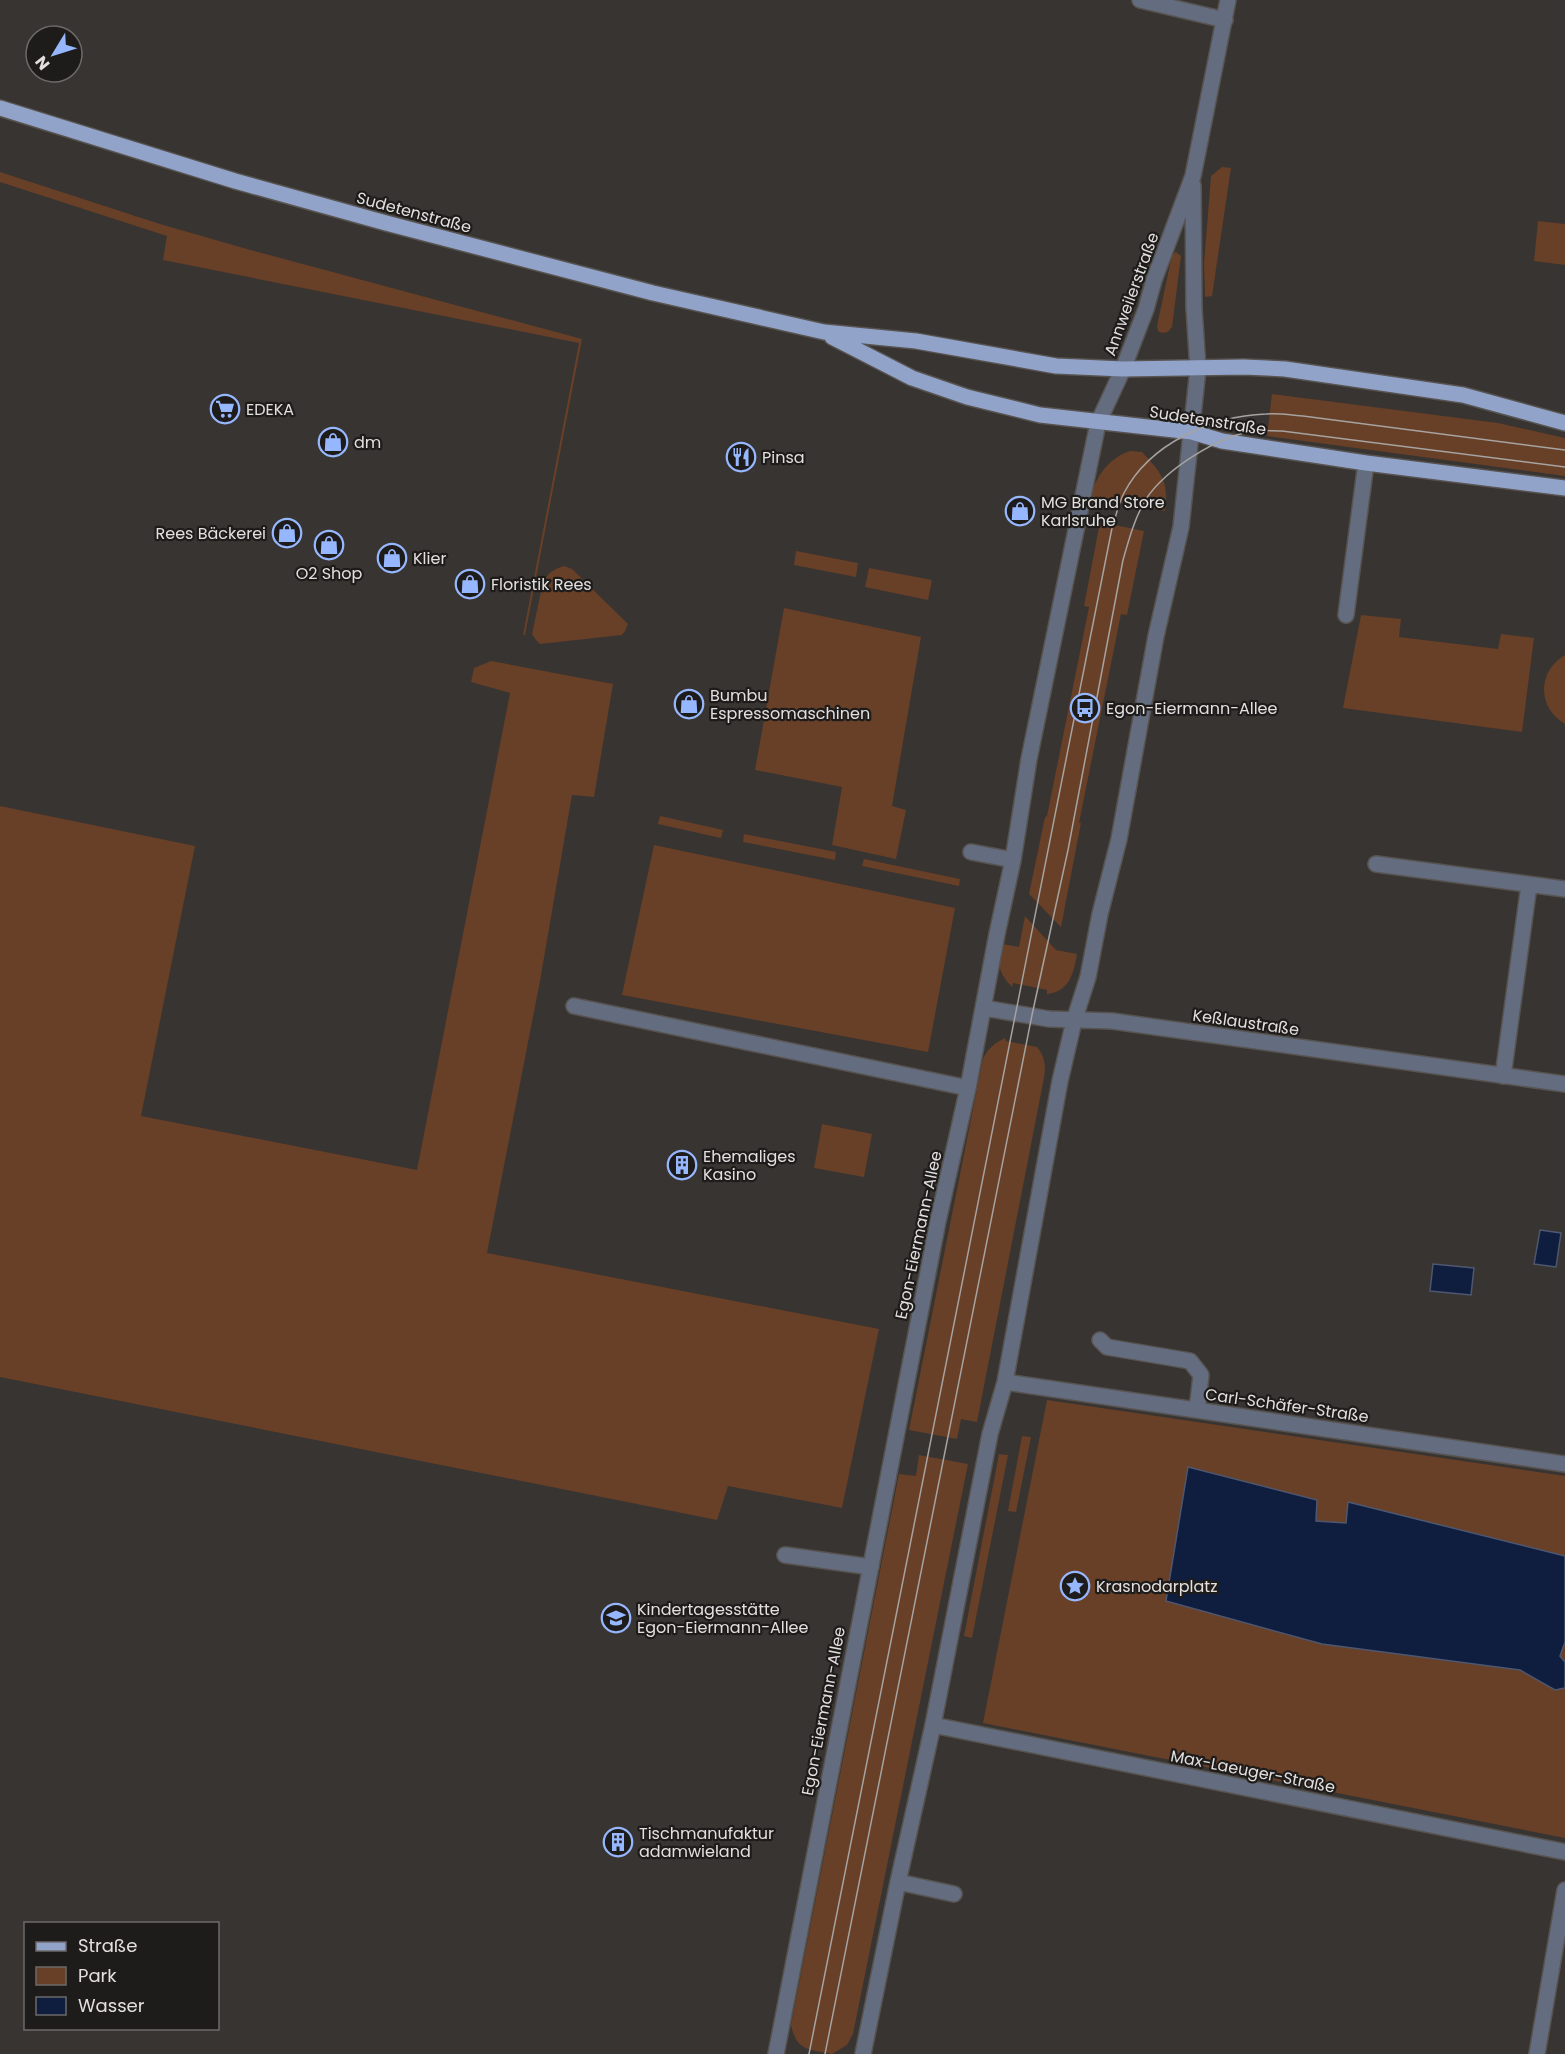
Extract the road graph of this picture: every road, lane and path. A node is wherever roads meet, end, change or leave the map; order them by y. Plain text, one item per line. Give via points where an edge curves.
1 (1140, 0) edge
2 (1228, 0) edge
3 (1225, 20) junction
4 (0, 108) edge
5 (1193, 176) junction
6 (824, 333) junction
7 (1123, 369) junction
8 (1198, 369) junction
9 (1098, 423) junction
10 (1565, 423) edge
11 (1192, 432) junction
12 (1366, 463) junction
13 (1565, 488) edge
14 (1346, 615) dead end
15 (971, 852) dead end
16 (1013, 860) junction
17 (1376, 864) dead end
18 (1529, 885) junction
19 (1565, 889) edge
20 (574, 1006) dead end
21 (984, 1008) junction
22 (1074, 1021) junction
23 (1503, 1076) junction
24 (1565, 1084) edge
25 (968, 1088) junction
26 (1100, 1340) dead end
27 (1005, 1382) junction
28 (1197, 1410) junction
29 (1565, 1464) edge
30 (785, 1555) dead end
31 (871, 1567) junction
32 (933, 1725) junction
33 (1565, 1852) edge
34 (898, 1882) junction
35 (1565, 1890) edge
36 (954, 1894) dead end
37 (776, 2054) edge
38 (863, 2054) edge
39 (1537, 2054) edge

1 - 3 street
2 - 3 street, Annweilerstraße
3 - 5 street, Annweilerstraße
4 - 6 main road, Sudetenstraße via 386,223
5 - 7 street, Annweilerstraße
5 - 8 street, Annweilerstraße
6 - 7 main road, Sudetenstraße via 916,341 1056,366
6 - 9 main road, Sudetenstraße via 912,378 967,397 1040,415
7 - 8 main road, Sudetenstraße
7 - 9 street, Annweilerstraße
8 - 10 main road, Sudetenstraße via 1285,369 1439,391
8 - 11 street, Annweilerstraße
9 - 11 main road, Sudetenstraße
9 - 16 street, Egon-Eiermann-Allee via 1029,759
11 - 12 main road, Sudetenstraße via 1222,441
11 - 22 street via 1181,527 1156,636 1119,839 1088,977
12 - 13 main road, Sudetenstraße
12 - 14 street
15 - 16 street
16 - 21 street, Egon-Eiermann-Allee
17 - 18 street
18 - 19 street
18 - 23 street
20 - 25 street
21 - 22 street, Keßlaustraße
21 - 25 street, Egon-Eiermann-Allee
22 - 23 street, Keßlaustraße via 1112,1021
22 - 27 street
23 - 24 street, Keßlaustraße
25 - 31 street, Egon-Eiermann-Allee via 938,1221
26 - 28 street via 1107,1347 1190,1361 1201,1375
27 - 28 street, Carl-Schäfer-Straße
27 - 32 street via 990,1434
28 - 29 street, Carl-Schäfer-Straße
30 - 31 street
31 - 37 street, Egon-Eiermann-Allee
32 - 33 street, Max-Laeuger-Straße
32 - 34 street
34 - 36 street
34 - 38 street
35 - 39 street

